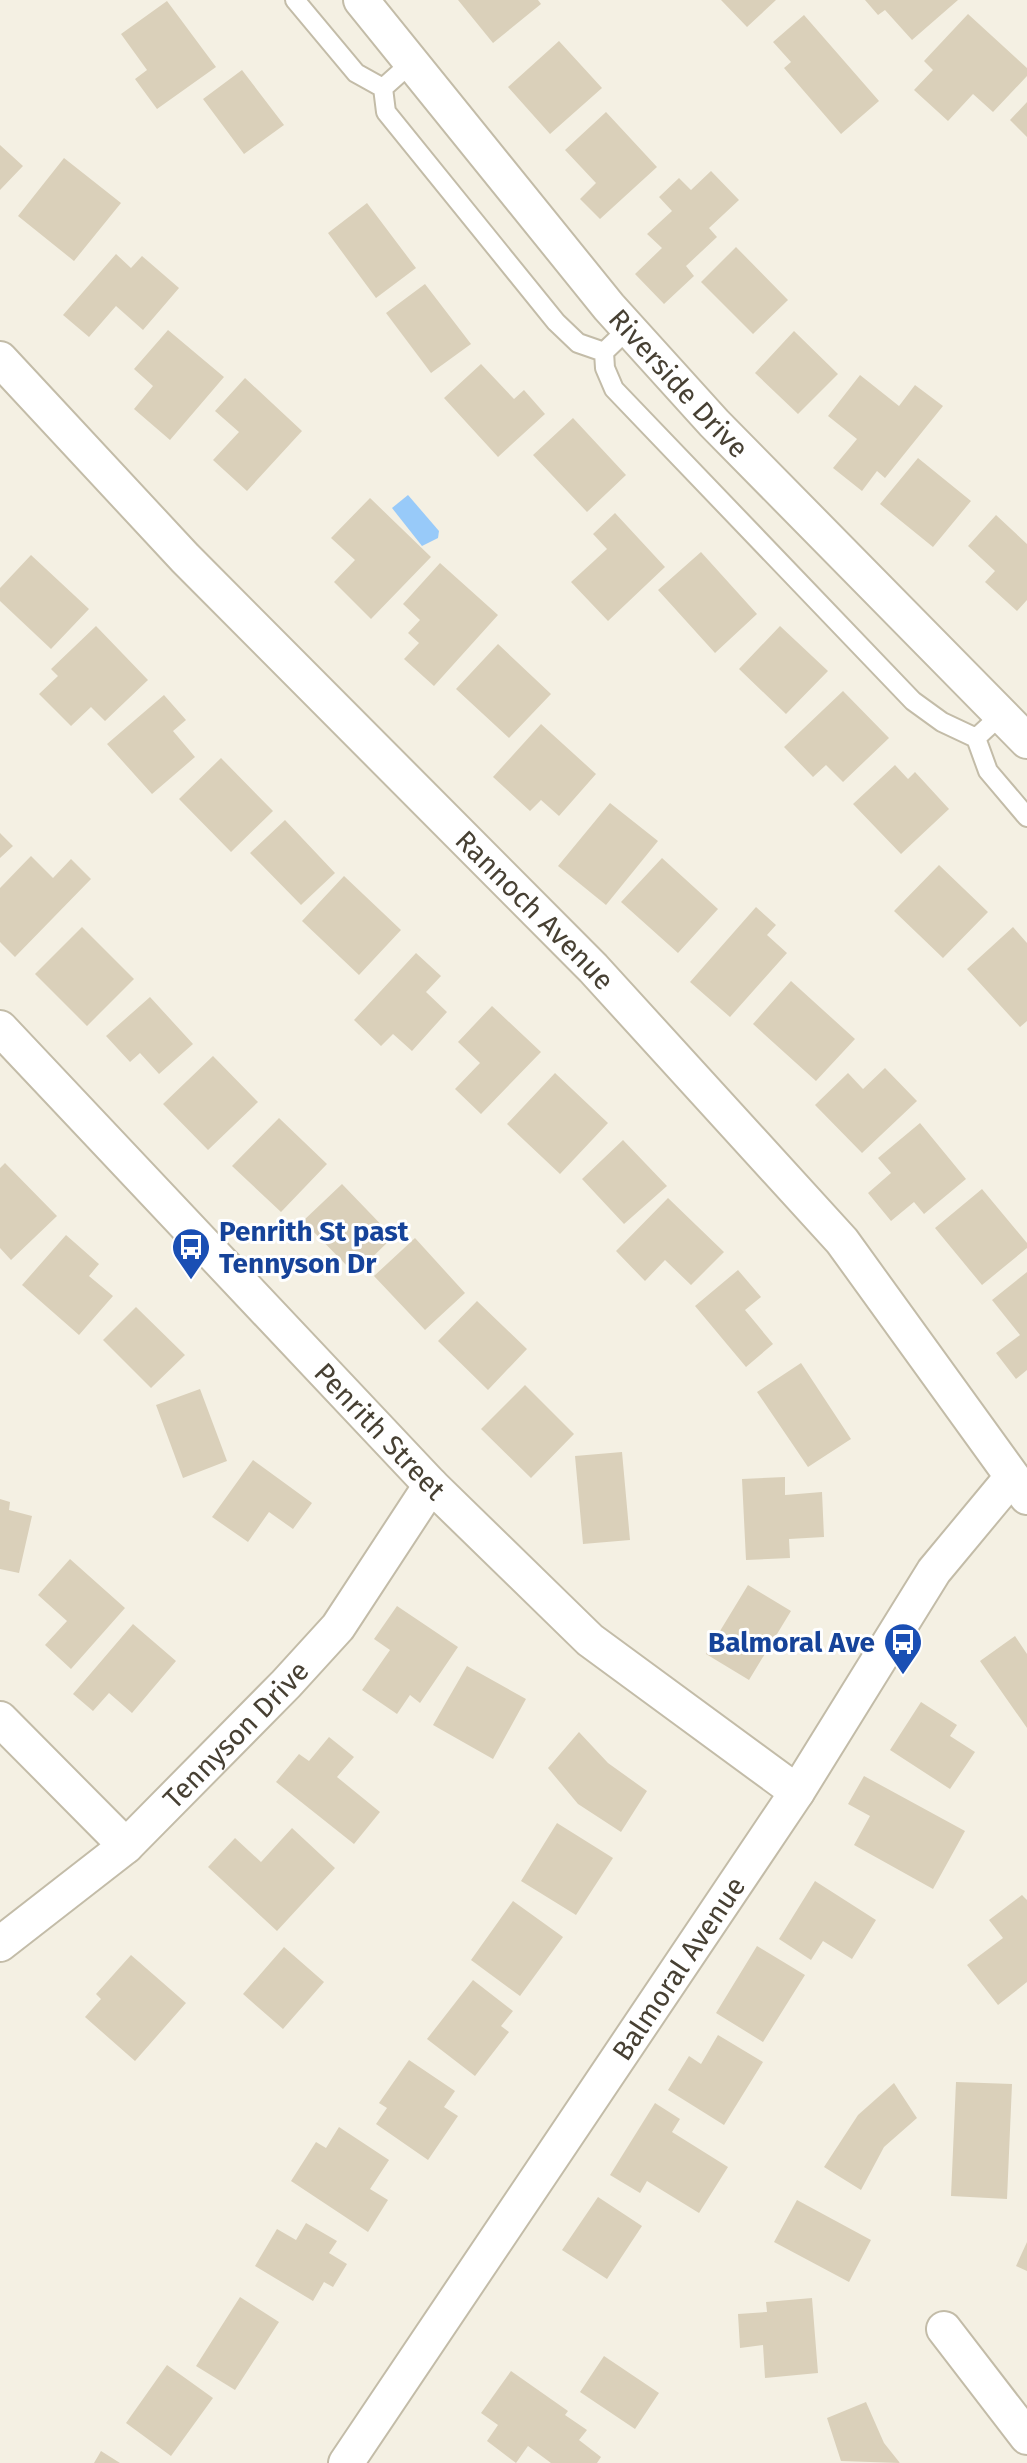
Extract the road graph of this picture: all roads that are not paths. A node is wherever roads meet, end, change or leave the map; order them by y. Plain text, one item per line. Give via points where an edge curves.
1 (295, 0) edge
2 (361, 0) edge
3 (411, 63) junction
4 (383, 88) junction
5 (616, 340) junction
6 (0, 359) edge
7 (1001, 715) junction
8 (976, 738) junction
9 (1027, 741) edge
10 (1027, 817) edge
11 (0, 1028) edge
12 (431, 1485) junction
13 (1019, 1487) edge
14 (0, 1719) edge
15 (797, 1792) junction
16 (126, 1846) junction
17 (0, 1944) edge
18 (944, 2329) dead end
19 (1027, 2437) edge
20 (346, 2463) edge

1 - 4 lane via 356,73
2 - 3 street, Riverside Drive
3 - 4 lane
3 - 5 street, Riverside Drive
4 - 5 lane via 386,112 556,322 578,343
5 - 7 street, Riverside Drive via 714,423
5 - 8 lane via 605,368 614,389 913,701
6 - 13 street, Rannoch Avenue via 309,685 593,968 842,1241
7 - 8 lane
7 - 9 street, Riverside Drive
8 - 10 lane via 988,771
11 - 12 street, Penrith Street
12 - 15 street, Penrith Street via 590,1640
12 - 16 street, Tennyson Drive via 338,1627
13 - 15 street, Balmoral Avenue via 934,1571
14 - 16 street
15 - 20 street, Balmoral Avenue
16 - 17 street, Tennyson Drive
18 - 19 street

